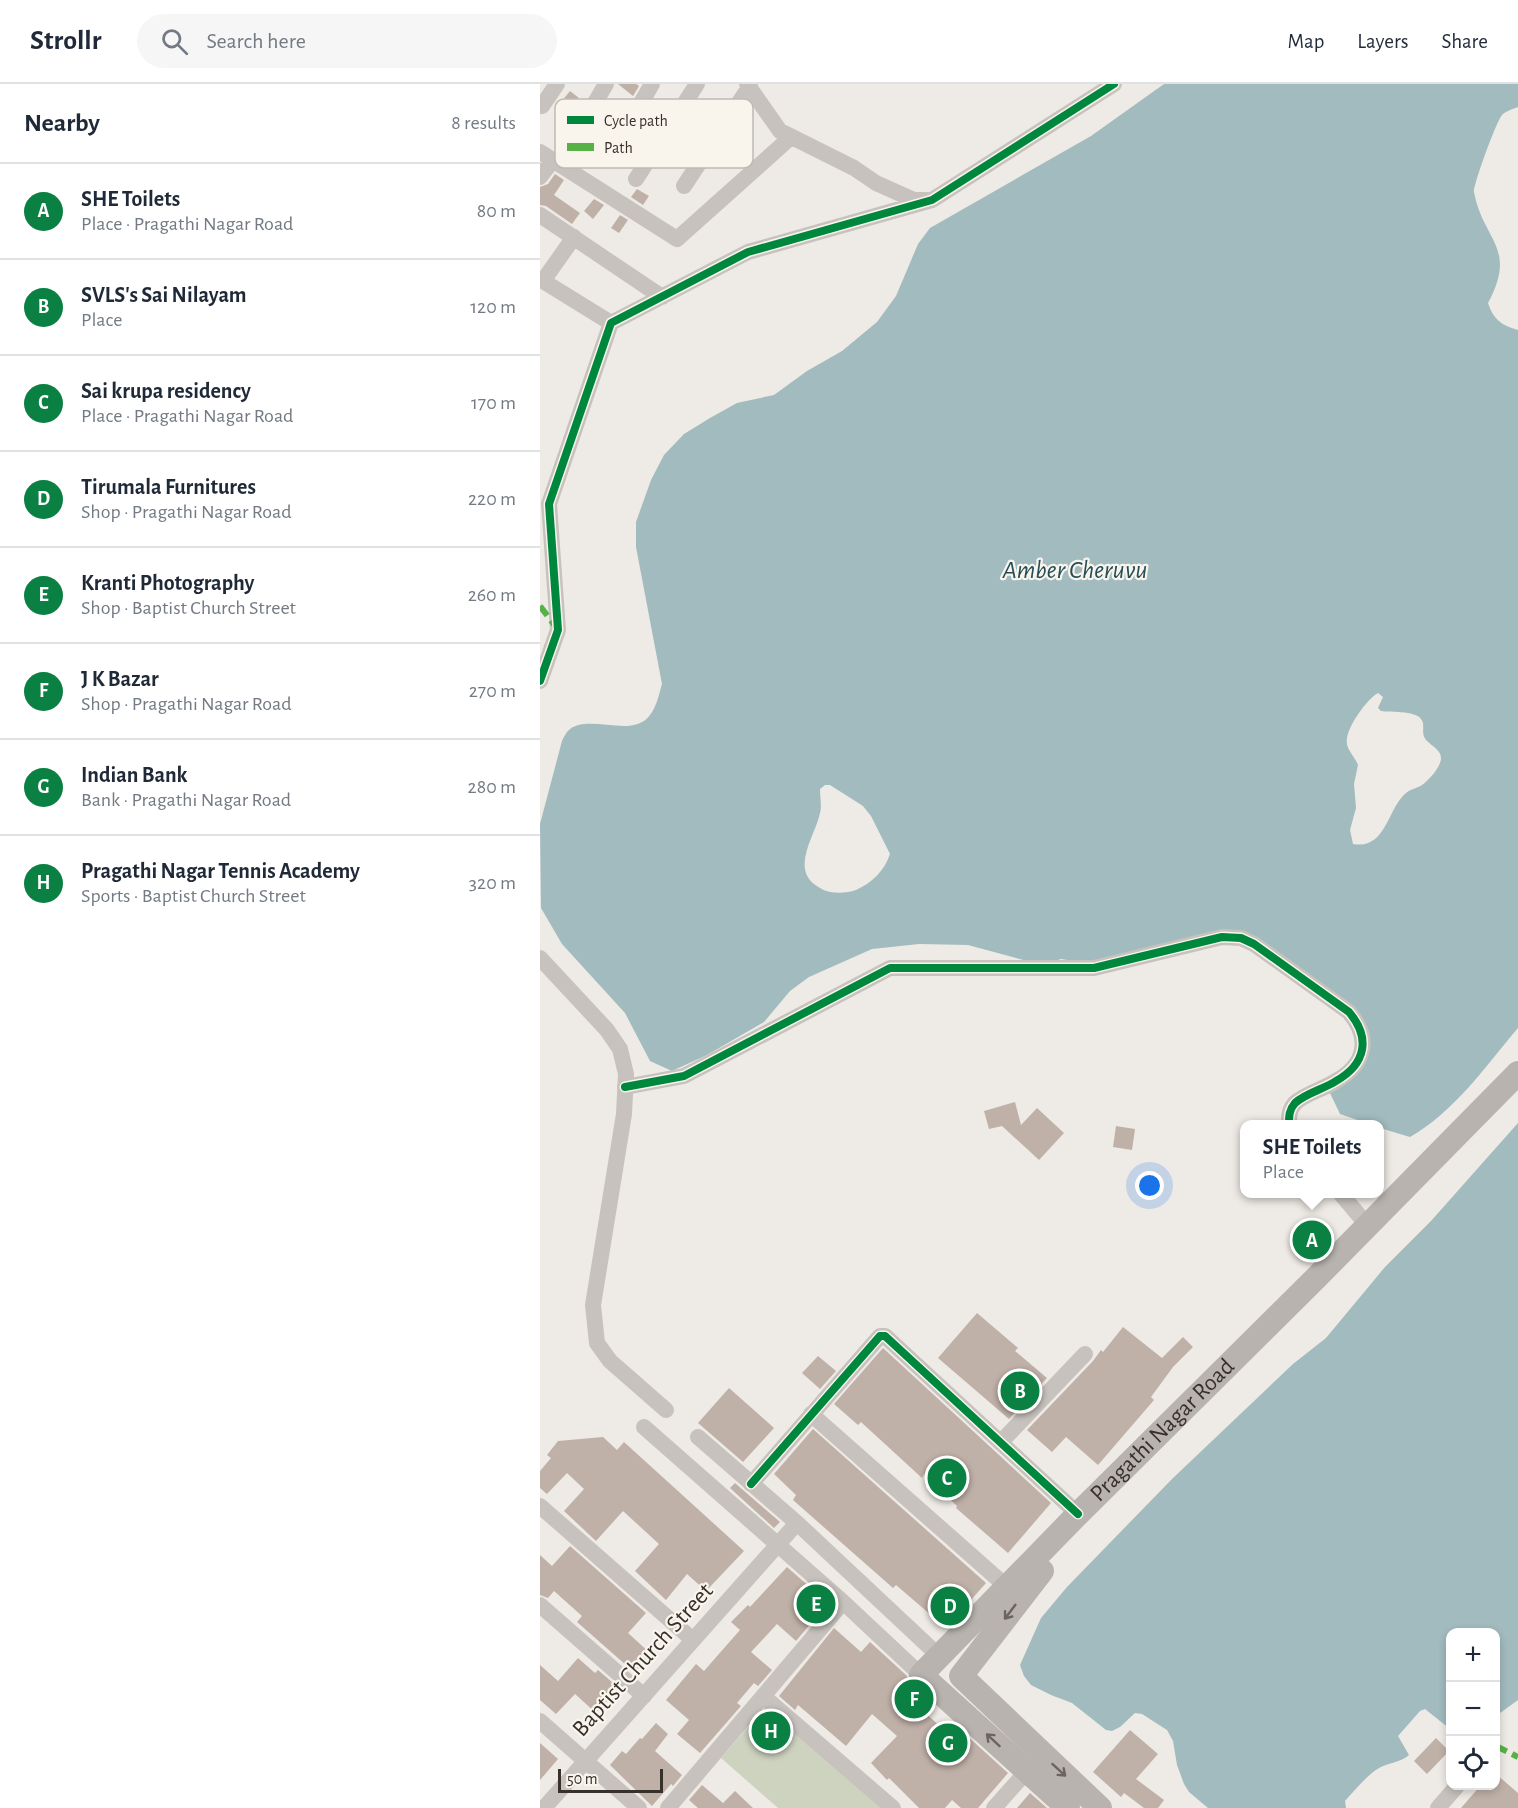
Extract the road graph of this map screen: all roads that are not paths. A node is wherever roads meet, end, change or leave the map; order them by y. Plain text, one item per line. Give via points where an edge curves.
1 (557, 84) edge
2 (606, 84) edge
3 (652, 84) edge
4 (697, 84) edge
5 (1114, 84) edge
6 (749, 85) edge
7 (597, 99) edge
8 (643, 99) edge
9 (687, 99) edge
10 (740, 99) edge
11 (542, 106) dead end
12 (791, 137) junction
13 (547, 156) edge
14 (566, 168) edge
15 (643, 168) edge
16 (696, 168) edge
17 (540, 177) edge
18 (636, 179) dead end
19 (684, 186) dead end
20 (932, 200) junction
21 (540, 215) edge
22 (574, 237) junction
23 (542, 280) edge
24 (662, 297) junction
25 (611, 323) junction
26 (540, 681) edge
27 (540, 958) edge
28 (1518, 1073) edge
29 (626, 1087) junction
30 (1518, 1093) edge
31 (1289, 1120) edge
32 (1344, 1198) edge
33 (1367, 1225) junction
34 (1085, 1354) dead end
35 (666, 1410) dead end
36 (811, 1414) junction
37 (644, 1427) dead end
38 (698, 1437) dead end
39 (1001, 1442) junction
40 (751, 1484) junction
41 (540, 1506) edge
42 (1078, 1514) junction
43 (797, 1523) junction
44 (778, 1545) junction
45 (1007, 1587) junction
46 (843, 1602) junction
47 (540, 1605) edge
48 (693, 1640) junction
49 (939, 1656) junction
50 (921, 1675) junction
51 (961, 1676) junction
52 (943, 1694) junction
53 (644, 1696) junction
54 (763, 1696) junction
55 (540, 1721) edge
56 (586, 1760) junction
57 (1027, 1771) junction
58 (1453, 1790) edge
59 (544, 1808) edge
60 (639, 1808) edge
61 (668, 1808) edge
62 (892, 1808) edge
63 (994, 1808) edge
64 (1068, 1808) edge
65 (1100, 1808) edge
66 (1438, 1808) edge

1 - 11 street
2 - 7 street
3 - 8 street
4 - 9 street
5 - 20 street
6 - 10 street
6 - 12 street via 780,131
12 - 14 street via 677,239
12 - 20 street via 914,200
13 - 17 street
15 - 18 street
16 - 19 street
20 - 24 street via 748,252
21 - 22 street
22 - 23 street
22 - 24 street
23 - 25 street
24 - 25 street
25 - 26 street via 549,504 558,630
27 - 29 street via 607,1030 620,1050
28 - 33 main road, Pragathi Nagar Road
29 - 31 street via 684,1076 890,968 1094,968 1222,937 1241,938 1254,944 1349,1012 1359,1024 1363,1049 1350,1071 1294,1104
29 - 35 street via 593,1305 597,1343 610,1361
30 -> 51 main road, Pragathi Nagar Road via 1036,1577
32 - 33 street
33 - 42 main road, Pragathi Nagar Road
34 - 39 street
36 - 39 street via 880,1336 885,1336
36 - 40 street
36 - 45 street
37 - 44 street
38 - 40 street
39 - 42 street
40 - 43 street
41 - 48 street
42 - 45 main road, Pragathi Nagar Road
43 - 44 street, Baptist Church Street
43 - 49 street
44 - 46 street
44 - 48 street, Baptist Church Street
45 - 49 main road, Pragathi Nagar Road
46 - 50 street
46 - 54 street
47 - 53 street
48 - 53 street, Baptist Church Street
49 - 50 main road, Pragathi Nagar Road
49 - 51 main road
50 - 52 main road
51 - 52 main road, Pragathi Nagar Road
51 -> 65 main road
57 -> 52 main road
53 - 56 street, Baptist Church Street
54 - 61 street
54 - 62 street
55 - 56 street
56 - 59 street, Baptist Church Street
56 - 60 street
57 - 63 street
57 - 64 main road
58 - 66 street

